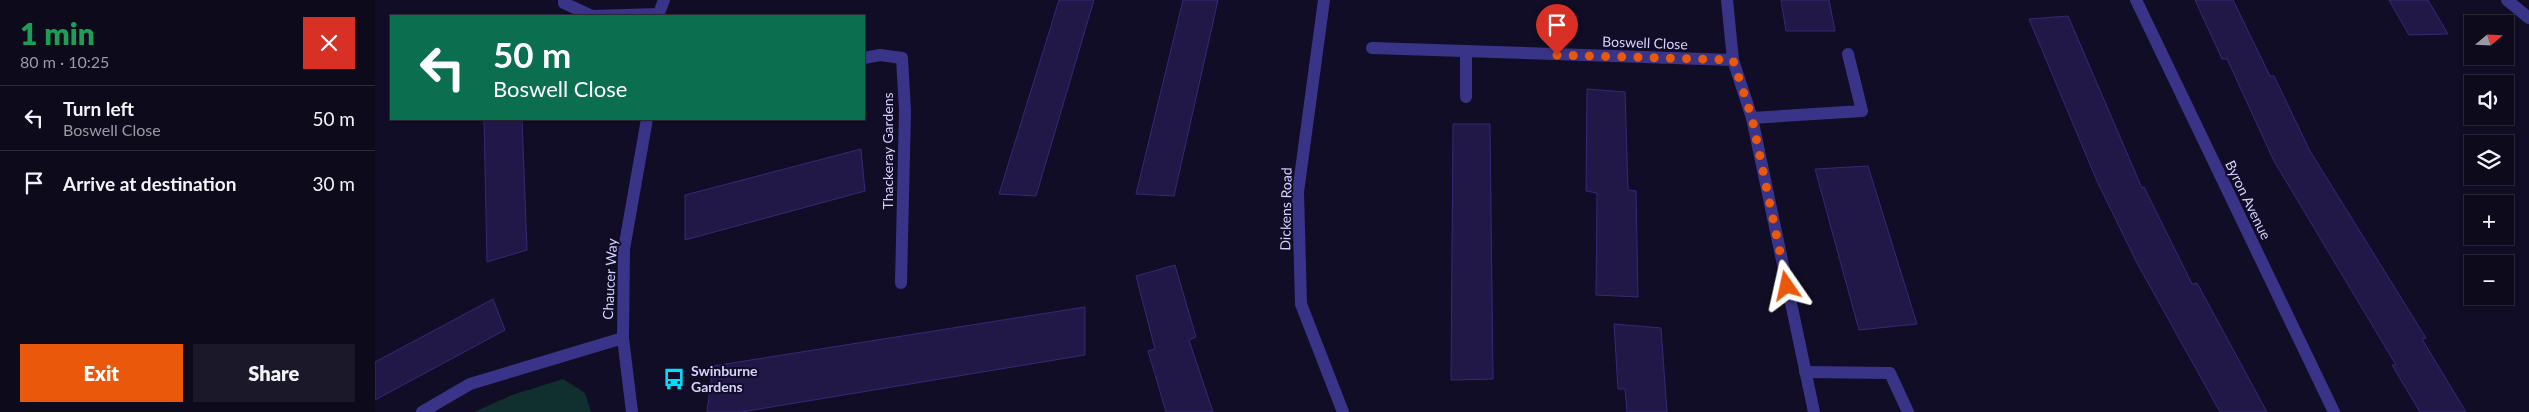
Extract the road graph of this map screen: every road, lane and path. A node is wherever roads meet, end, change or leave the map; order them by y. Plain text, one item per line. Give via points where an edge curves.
1 (564, 0) edge
2 (664, 0) edge
3 (1324, 0) edge
4 (1727, 0) edge
5 (2135, 0) edge
6 (2507, 0) edge
7 (590, 15) edge
8 (658, 15) edge
9 (2529, 18) edge
10 (1372, 48) dead end
11 (1466, 52) junction
12 (1848, 54) dead end
13 (865, 58) edge
14 (1733, 60) junction
15 (1466, 97) dead end
16 (1752, 118) junction
17 (647, 120) edge
18 (901, 283) dead end
19 (623, 338) junction
20 (1805, 372) junction
21 (422, 412) edge
22 (632, 412) edge
23 (1343, 412) edge
24 (1814, 412) edge
25 (1909, 412) edge
26 (2333, 412) edge

1 - 7 street via 564,3
2 - 8 street
3 - 23 street, Dickens Road via 1299,192 1301,304
4 - 14 street
5 - 26 street, Byron Avenue
6 - 9 street
10 - 11 street, Boswell Close
11 - 14 street, Boswell Close
11 - 15 street
12 - 16 street via 1862,111
13 - 18 street, Thackeray Gardens via 880,55 902,58 905,111
14 - 16 street
16 - 20 street
17 - 19 street, Chaucer Way via 624,249
19 - 21 street via 471,384
19 - 22 street, Chaucer Way
20 - 24 street
20 - 25 street via 1890,373

